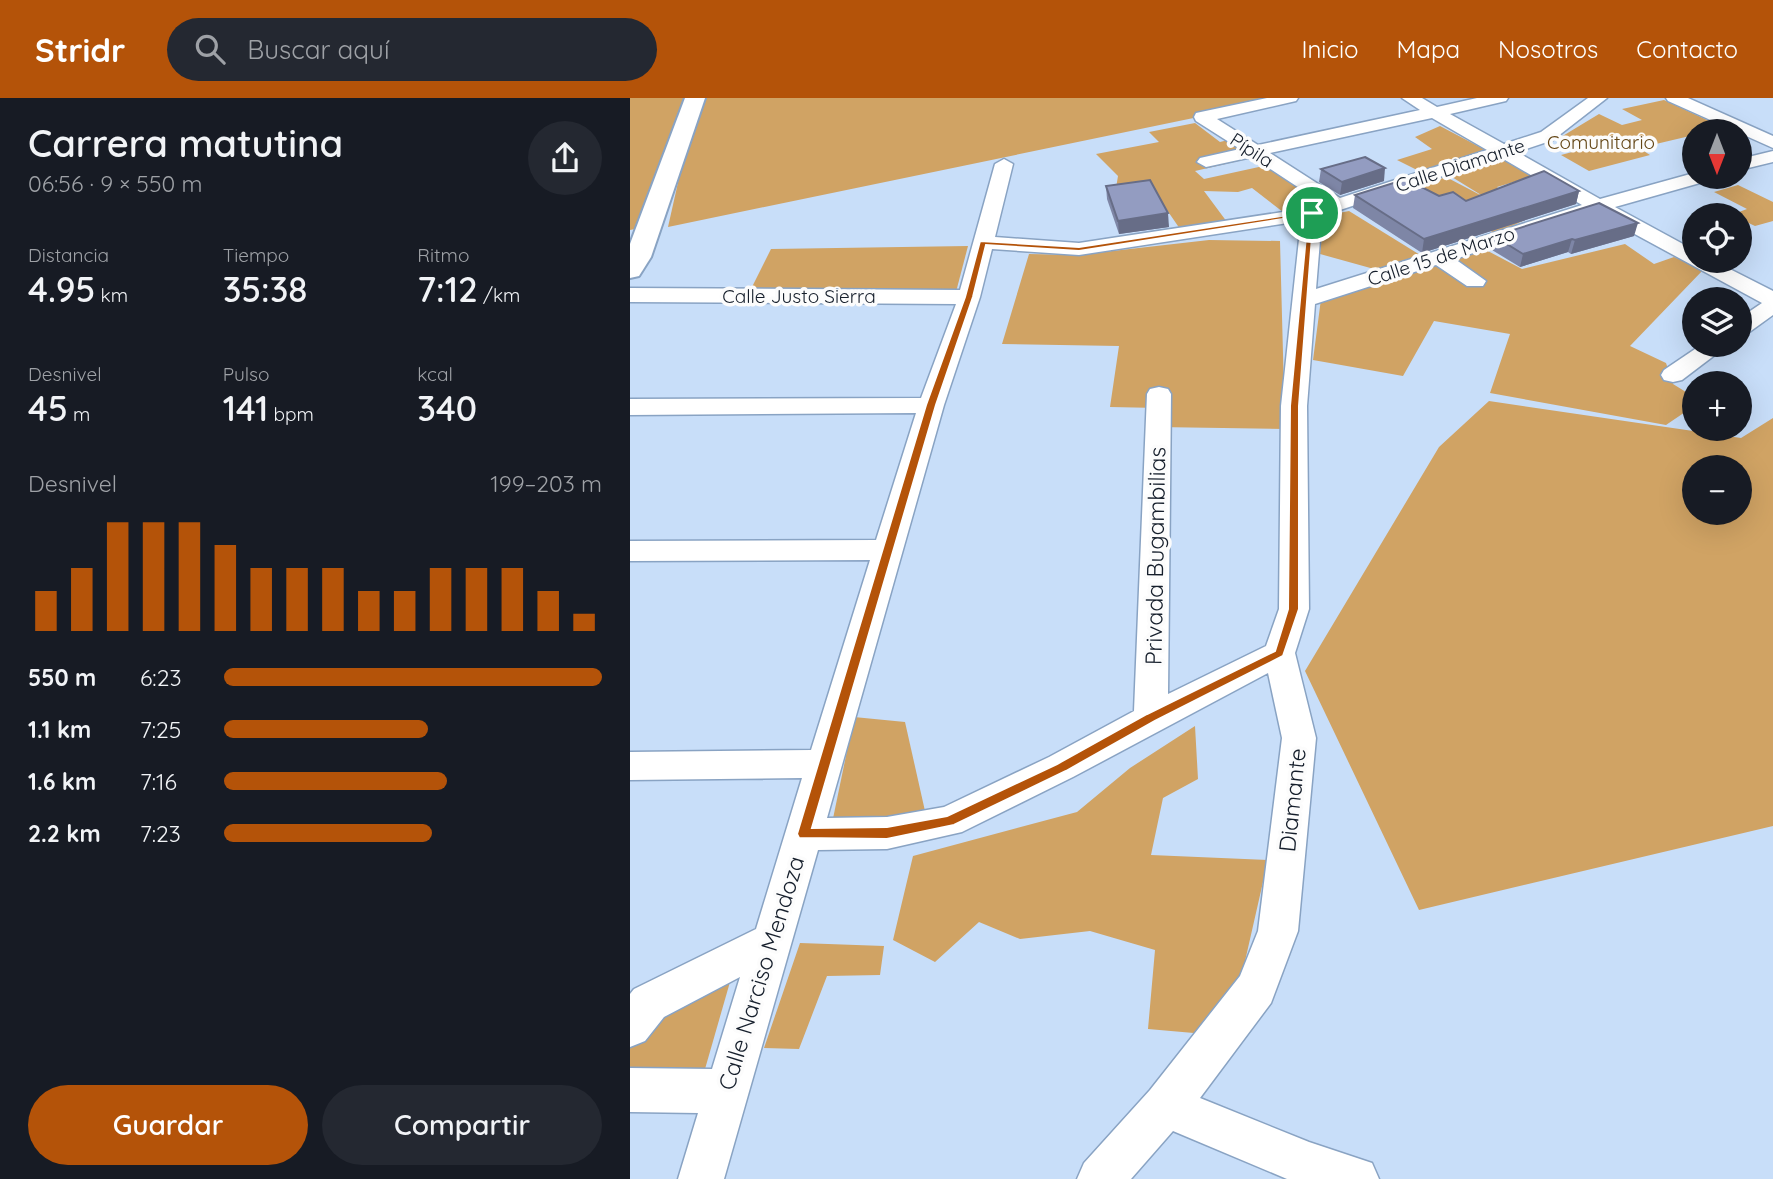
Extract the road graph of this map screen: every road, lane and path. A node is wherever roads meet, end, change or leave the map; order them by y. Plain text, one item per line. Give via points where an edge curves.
1 (695, 98) edge
2 (1290, 98) edge
3 (1410, 98) edge
4 (1500, 98) edge
5 (1599, 98) edge
6 (1674, 98) edge
7 (1435, 112) junction
8 (1773, 144) edge
9 (1254, 152) junction
10 (1503, 152) junction
11 (1773, 156) edge
12 (1206, 162) dead end
13 (1752, 162) edge
14 (1004, 164) dead end
15 (1682, 182) edge
16 (1598, 206) junction
17 (1325, 209) junction
18 (640, 229) edge
19 (983, 243) junction
20 (1682, 252) edge
21 (1438, 257) junction
22 (630, 271) edge
23 (1721, 273) edge
24 (1475, 281) dead end
25 (630, 295) edge
26 (969, 297) junction
27 (1302, 301) junction
28 (1773, 302) edge
29 (1752, 319) edge
30 (1699, 357) edge
31 (1673, 375) dead end
32 (1159, 394) dead end
33 (931, 405) junction
34 (630, 407) edge
35 (890, 550) junction
36 (630, 551) edge
37 (1279, 653) junction
38 (1151, 718) junction
39 (824, 764) junction
40 (630, 766) edge
41 (803, 834) junction
42 (771, 941) junction
43 (630, 1026) edge
44 (630, 1090) edge
45 (726, 1091) junction
46 (1166, 1106) junction
47 (701, 1179) edge
48 (1100, 1179) edge
49 (1356, 1179) edge

1 - 18 street
2 - 9 street, Pípila via 1202,117
3 - 7 street
4 - 7 street
5 - 10 street, Calle Diamante via 1546,136
6 - 8 street
7 - 9 street
7 - 10 street
9 - 12 street
9 - 17 street, Pípila
10 - 16 street
10 - 17 street, Calle Diamante
11 - 13 street
14 - 19 street, Calle Narciso Mendoza
15 - 16 street, Calle 15 de Marzo
16 - 20 street
16 - 21 street, Calle 15 de Marzo
17 - 19 street, Calle Diamante via 1079,249
17 - 27 street
18 - 22 street
19 - 26 street, Calle Narciso Mendoza
21 - 24 street
21 - 27 street, Calle 15 de Marzo
23 - 28 street
25 - 26 street, Calle Justo Sierra
26 - 33 street, Calle Narciso Mendoza
27 - 37 street via 1294,406 1294,609
28 - 29 street
30 - 31 street
32 - 38 street, Privada Bugambilias
33 - 34 street
33 - 35 street, Calle Narciso Mendoza
35 - 36 street
35 - 39 street, Calle Narciso Mendoza
37 - 38 street
37 - 46 street, Diamante via 1299,738 1278,931 1256,989
38 - 41 street via 949,821 887,833
39 - 40 street
39 - 41 street, Calle Narciso Mendoza
41 - 42 street, Calle Narciso Mendoza
42 - 43 street via 649,1003
42 - 45 street, Calle Narciso Mendoza
44 - 45 street
45 - 47 street, Calle Narciso Mendoza
46 - 48 street, Diamante
46 - 49 street via 1309,1165

